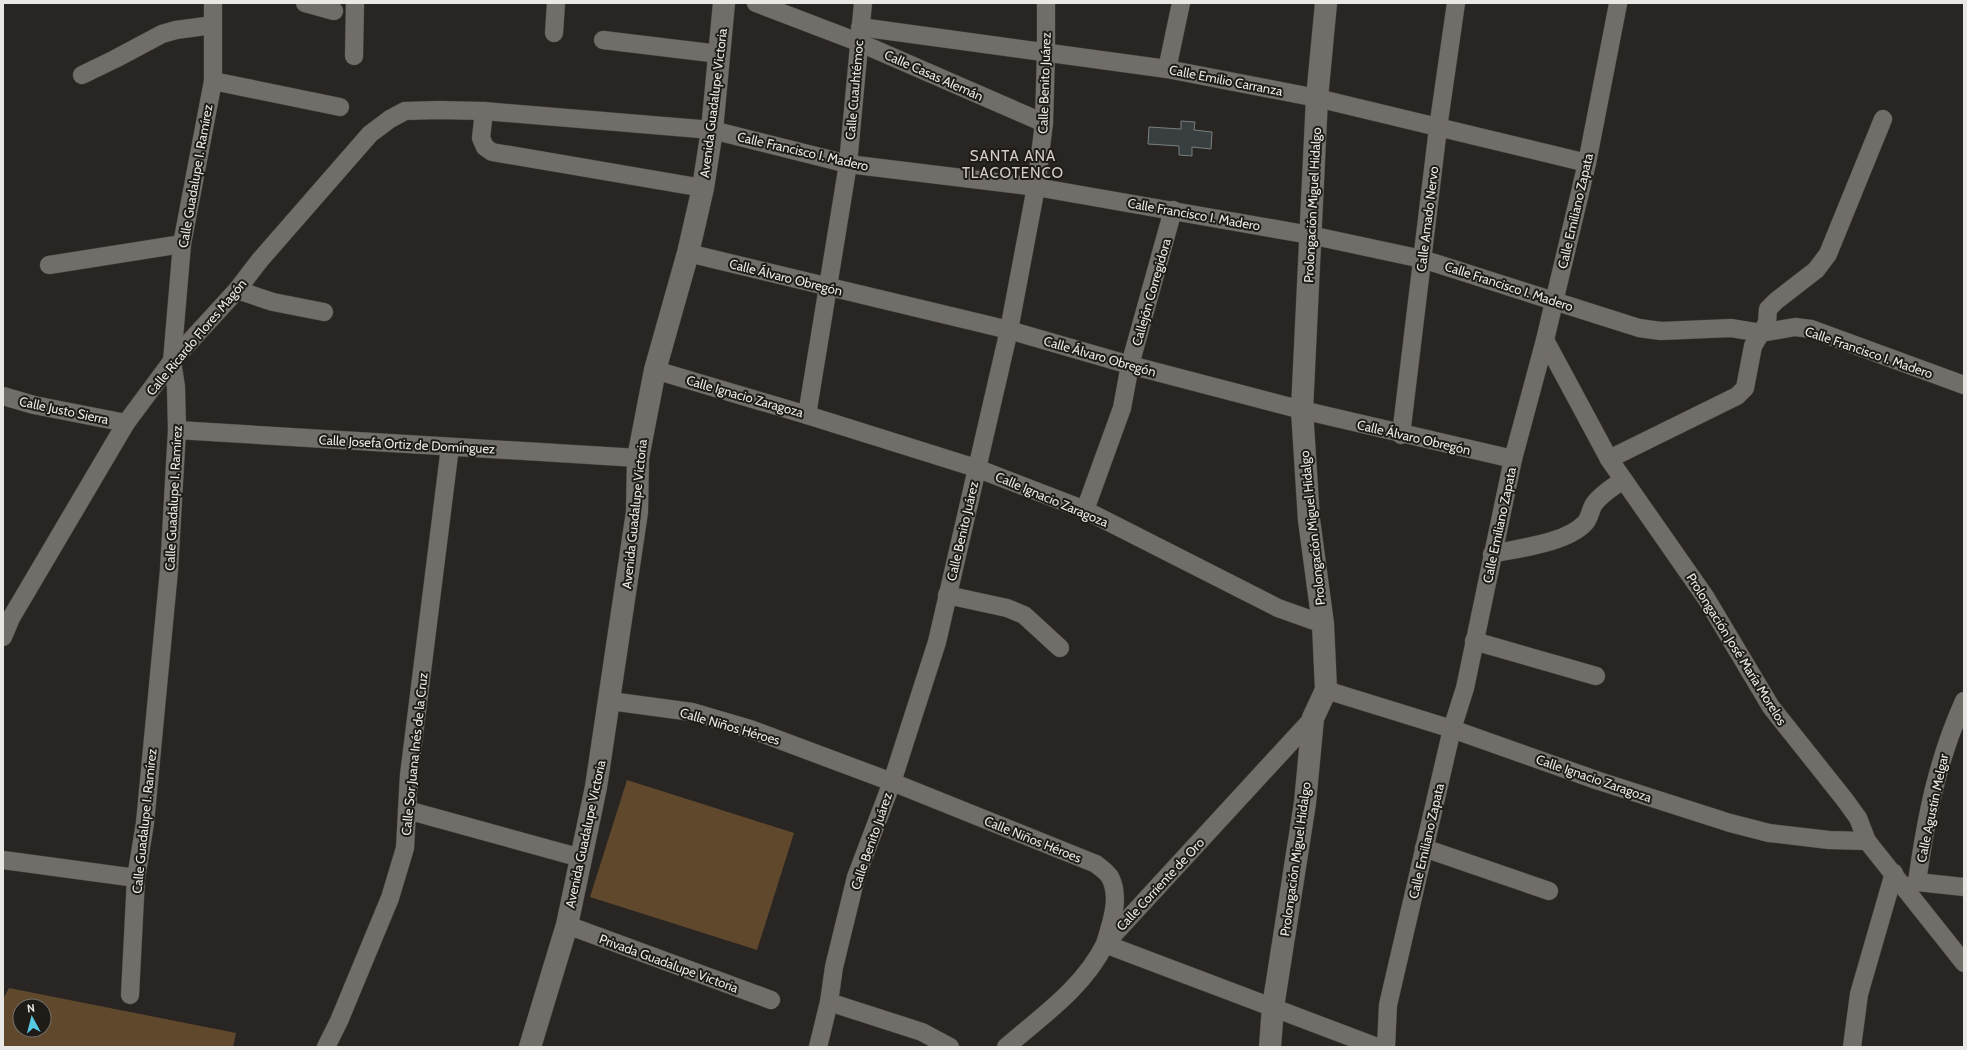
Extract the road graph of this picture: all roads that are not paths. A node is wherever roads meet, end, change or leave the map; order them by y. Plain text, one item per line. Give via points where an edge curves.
1 (213, 3) edge
2 (306, 3) edge
3 (354, 3) edge
4 (556, 3) edge
5 (724, 3) edge
6 (756, 3) edge
7 (863, 3) edge
8 (1046, 3) edge
9 (1181, 3) edge
10 (1326, 3) edge
11 (1456, 3) edge
12 (1618, 4) edge
13 (334, 11) dead end
14 (213, 25) junction
15 (554, 33) dead end
16 (859, 35) junction
17 (603, 40) dead end
18 (1046, 53) junction
19 (719, 54) junction
20 (354, 56) dead end
21 (1167, 69) junction
22 (82, 74) dead end
23 (213, 81) junction
24 (1317, 98) junction
25 (340, 107) dead end
26 (405, 111) joint
27 (484, 111) junction
28 (1883, 119) dead end
29 (1044, 123) junction
30 (1438, 128) junction
31 (712, 130) junction
32 (1587, 163) junction
33 (848, 164) junction
34 (1036, 187) junction
35 (703, 188) junction
36 (1174, 210) junction
37 (1310, 235) junction
38 (182, 244) junction
39 (688, 253) junction
40 (1422, 259) junction
41 (49, 264) dead end
42 (829, 288) junction
43 (237, 290) junction
44 (1554, 300) junction
45 (324, 312) dead end
46 (1010, 330) junction
47 (1761, 333) junction
48 (1545, 340) junction
49 (172, 361) junction
50 (1130, 365) junction
51 (655, 370) junction
52 (1964, 386) edge
53 (3, 396) edge
54 (1302, 410) junction
55 (807, 415) junction
56 (126, 423) junction
57 (177, 430) junction
58 (1401, 435) junction
59 (450, 447) junction
60 (638, 458) junction
61 (1609, 459) junction
62 (1513, 460) junction
63 (976, 468) junction
64 (1623, 480) junction
65 (1085, 510) junction
66 (1492, 554) junction
67 (947, 595) junction
68 (1323, 624) junction
69 (3, 637) edge
70 (1474, 642) junction
71 (1060, 648) dead end
72 (1596, 676) dead end
73 (1326, 690) junction
74 (610, 701) junction
75 (1964, 701) edge
76 (1313, 718) junction
77 (1452, 729) junction
78 (892, 782) junction
79 (407, 810) junction
80 (1867, 841) junction
81 (1424, 848) junction
82 (580, 858) junction
83 (3, 860) edge
84 (1894, 873) junction
85 (136, 878) junction
86 (1911, 885) junction
87 (1964, 887) edge
88 (1549, 892) dead end
89 (567, 924) junction
90 (1105, 944) junction
91 (1964, 963) edge
92 (130, 995) dead end
93 (772, 1000) dead end
94 (829, 1002) junction
95 (1273, 1007) junction
96 (326, 1047) edge
97 (530, 1047) edge
98 (818, 1047) edge
99 (950, 1047) edge
100 (1006, 1047) edge
101 (1270, 1047) edge
102 (1377, 1047) edge
103 (1386, 1047) edge
104 (1852, 1047) edge

1 - 14 street, Calle Guadalupe I. Ramírez
2 - 13 street
3 - 20 street
4 - 15 street
5 - 19 street, Avenida Guadalupe Victoria
6 - 16 street, Calle Casas Alemán
7 - 16 street, Calle Cuauhtémoc
8 - 18 street, Calle Benito Juárez
9 - 21 street
10 - 24 street, Prolongación Miguel Hidalgo
11 - 30 street, Calle Amado Nervo
12 - 32 street, Calle Emiliano Zapata
14 - 22 street via 162,34
14 - 23 street, Calle Guadalupe I. Ramírez
16 - 18 street, Calle Emilio Carranza
16 - 29 street, Calle Casas Alemán
16 - 33 street, Calle Cuauhtémoc
17 - 19 street
18 - 21 street, Calle Emilio Carranza
18 - 29 street, Calle Benito Juárez
19 - 31 street, Avenida Guadalupe Victoria
21 - 24 street, Calle Emilio Carranza
23 - 25 street
23 - 38 street, Calle Guadalupe I. Ramírez
24 - 30 street, Calle Emilio Carranza
24 - 37 street, Prolongación Miguel Hidalgo
26 - 27 street, Calle Francisco I. Madero
26 - 43 street, Calle Ricardo Flores Magón via 370,134
27 - 31 street, Calle Francisco I. Madero
27 - 35 street via 482,138 485,147 492,152
28 - 47 street via 1828,254 1816,270 1768,309 1767,323
29 - 34 street, Calle Benito Juárez
30 - 32 street, Calle Emilio Carranza
30 - 40 street, Calle Amado Nervo
31 - 33 street, Calle Francisco I. Madero
31 - 35 street, Avenida Guadalupe Victoria
32 - 44 street, Calle Emiliano Zapata
33 - 34 street, Calle Francisco I. Madero
33 - 42 street, Calle Cuauhtémoc
34 - 36 street, Calle Francisco I. Madero
34 - 46 street, Calle Benito Juárez
35 - 39 street, Avenida Guadalupe Victoria
36 - 37 street, Calle Francisco I. Madero
36 - 50 street, Callejón Corregidora
37 - 40 street, Calle Francisco I. Madero
37 - 54 street, Prolongación Miguel Hidalgo
38 - 41 street
38 - 49 street, Calle Guadalupe I. Ramírez
39 - 42 street, Calle Álvaro Obregón
39 - 51 street, Avenida Guadalupe Victoria
40 - 44 street, Calle Francisco I. Madero
40 - 58 street, Calle Amado Nervo
42 - 46 street, Calle Álvaro Obregón
42 - 55 street, Calle Cuauhtémoc
43 - 45 street via 273,302
43 - 49 street, Calle Ricardo Flores Magón
44 - 47 street, Calle Francisco I. Madero via 1646,329 1661,331 1731,328
44 - 48 street, Calle Emiliano Zapata
46 - 50 street, Calle Álvaro Obregón
46 - 63 street, Calle Benito Juárez
47 - 52 street, Calle Francisco I. Madero via 1795,327 1811,329
47 - 61 street via 1753,346 1745,388 1737,396
48 - 61 street, Prolongación José María Morelos
48 - 62 street, Calle Emiliano Zapata
49 - 56 street, Calle Ricardo Flores Magón
49 - 57 street, Calle Guadalupe I. Ramírez via 176,387
50 - 54 street, Calle Álvaro Obregón
50 - 65 street, Callejón Corregidora via 1122,408
51 - 55 street, Calle Ignacio Zaragoza
51 - 60 street, Avenida Guadalupe Victoria
53 - 56 street, Calle Justo Sierra via 34,405
54 - 58 street, Calle Álvaro Obregón
54 - 68 street, Prolongación Miguel Hidalgo via 1309,520
55 - 63 street, Calle Ignacio Zaragoza
56 - 69 street, Calle Ricardo Flores Magón via 15,611
57 - 59 street, Calle Josefa Ortiz de Domínguez
57 - 85 street, Calle Guadalupe I. Ramírez via 170,570 145,823
58 - 62 street, Calle Álvaro Obregón
59 - 60 street, Calle Josefa Ortiz de Domínguez
59 - 79 street, Calle Sor Juana Inés de la Cruz
60 - 74 street, Avenida Guadalupe Victoria via 637,512
61 - 64 street, Prolongación José María Morelos
62 - 66 street, Calle Emiliano Zapata
63 - 65 street, Calle Ignacio Zaragoza
63 - 67 street, Calle Benito Juárez
64 - 66 street via 1594,504 1586,523 1574,532 1557,539
64 - 80 street, Prolongación José María Morelos via 1706,598 1771,707 1858,818
65 - 68 street, Calle Ignacio Zaragoza via 1278,608
66 - 70 street, Calle Emiliano Zapata
67 - 71 street via 1007,608 1024,615
67 - 78 street, Calle Benito Juárez via 937,642
68 - 73 street, Prolongación Miguel Hidalgo
70 - 72 street
70 - 77 street, Calle Emiliano Zapata via 1465,688
73 - 76 street, Prolongación Miguel Hidalgo
73 - 77 street, Calle Ignacio Zaragoza
74 - 78 street, Calle Niños Héroes via 692,712 750,729
74 - 82 street, Avenida Guadalupe Victoria via 596,787
75 - 86 street, Calle Agustín Melgar via 1949,734 1936,776
76 - 90 street, Calle Corriente de Oro
76 - 95 street, Prolongación Miguel Hidalgo via 1304,803
77 - 80 street, Calle Ignacio Zaragoza via 1599,781 1769,833 1829,840
77 - 81 street, Calle Emiliano Zapata
78 - 90 street, Calle Niños Héroes via 1096,864 1110,876 1115,894 1114,912
78 - 94 street, Calle Benito Juárez via 856,877 834,967
79 - 82 street
79 - 96 street, Calle Sor Juana Inés de la Cruz via 405,848 390,898
80 - 84 street, Prolongación José María Morelos
81 - 88 street
81 - 103 street, Calle Emiliano Zapata via 1388,1005
82 - 89 street, Avenida Guadalupe Victoria
83 - 85 street
84 - 86 street, Prolongación José María Morelos
84 - 104 street via 1859,994
85 - 92 street, Calle Guadalupe I. Ramírez
86 - 87 street
86 - 91 street, Prolongación José María Morelos
89 - 93 street, Privada Guadalupe Victoria
89 - 97 street, Avenida Guadalupe Victoria
90 - 95 street
90 - 100 street, Calle Corriente de Oro via 1096,961 1078,984
94 - 98 street, Calle Benito Juárez
94 - 99 street via 922,1032
95 - 101 street, Prolongación Miguel Hidalgo
95 - 102 street

